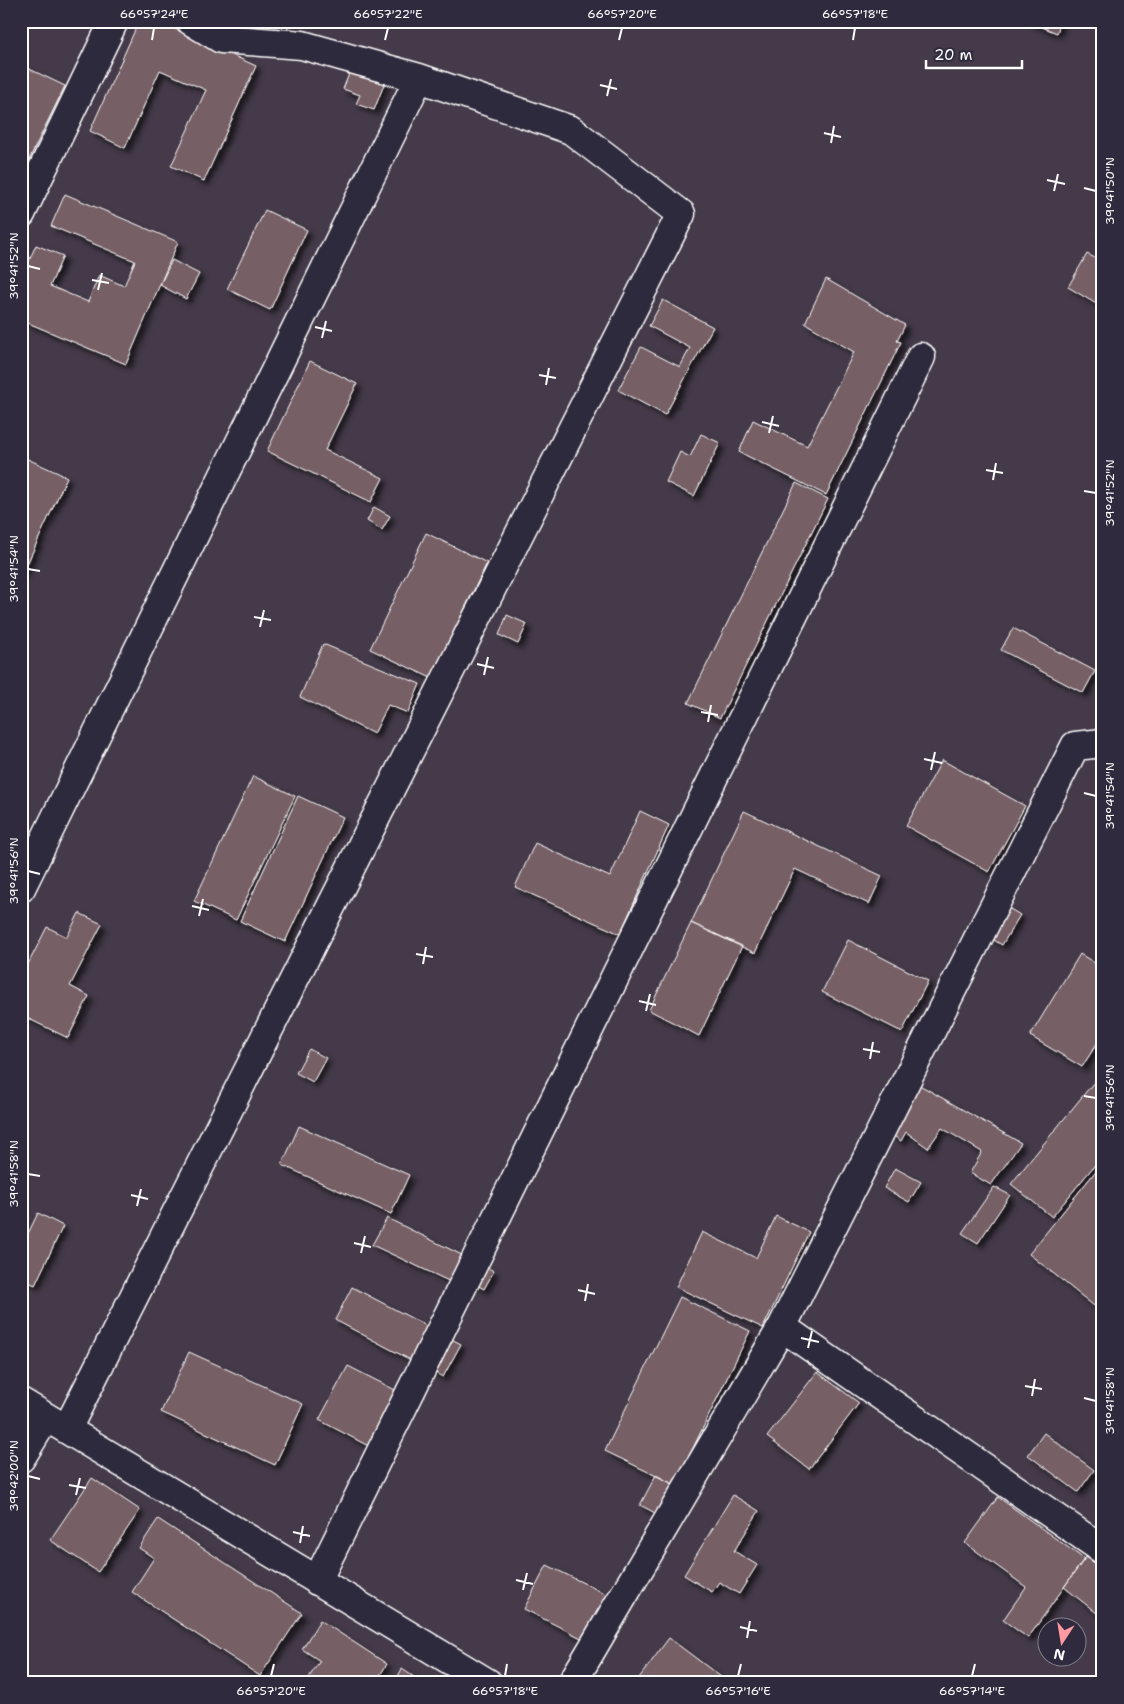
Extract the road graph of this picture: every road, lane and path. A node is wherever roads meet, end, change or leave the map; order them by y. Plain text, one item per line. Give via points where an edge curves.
1 (114, 21) edge
2 (191, 21) edge
3 (419, 78) junction
4 (21, 214) edge
5 (920, 358) dead end
6 (1103, 743) edge
7 (21, 888) edge
8 (782, 1327) junction
9 (21, 1402) edge
10 (56, 1423) junction
11 (21, 1458) edge
12 (1103, 1550) edge
13 (317, 1580) junction
14 (488, 1683) edge
15 (572, 1683) edge

1 - 4 street
2 - 3 street via 221,39 302,45
3 - 7 street
3 - 10 street via 571,130 681,214
5 - 13 street
6 - 8 street via 1075,746
8 - 12 street
8 - 15 street
9 - 10 street
10 - 11 street
10 - 13 street
13 - 14 street

